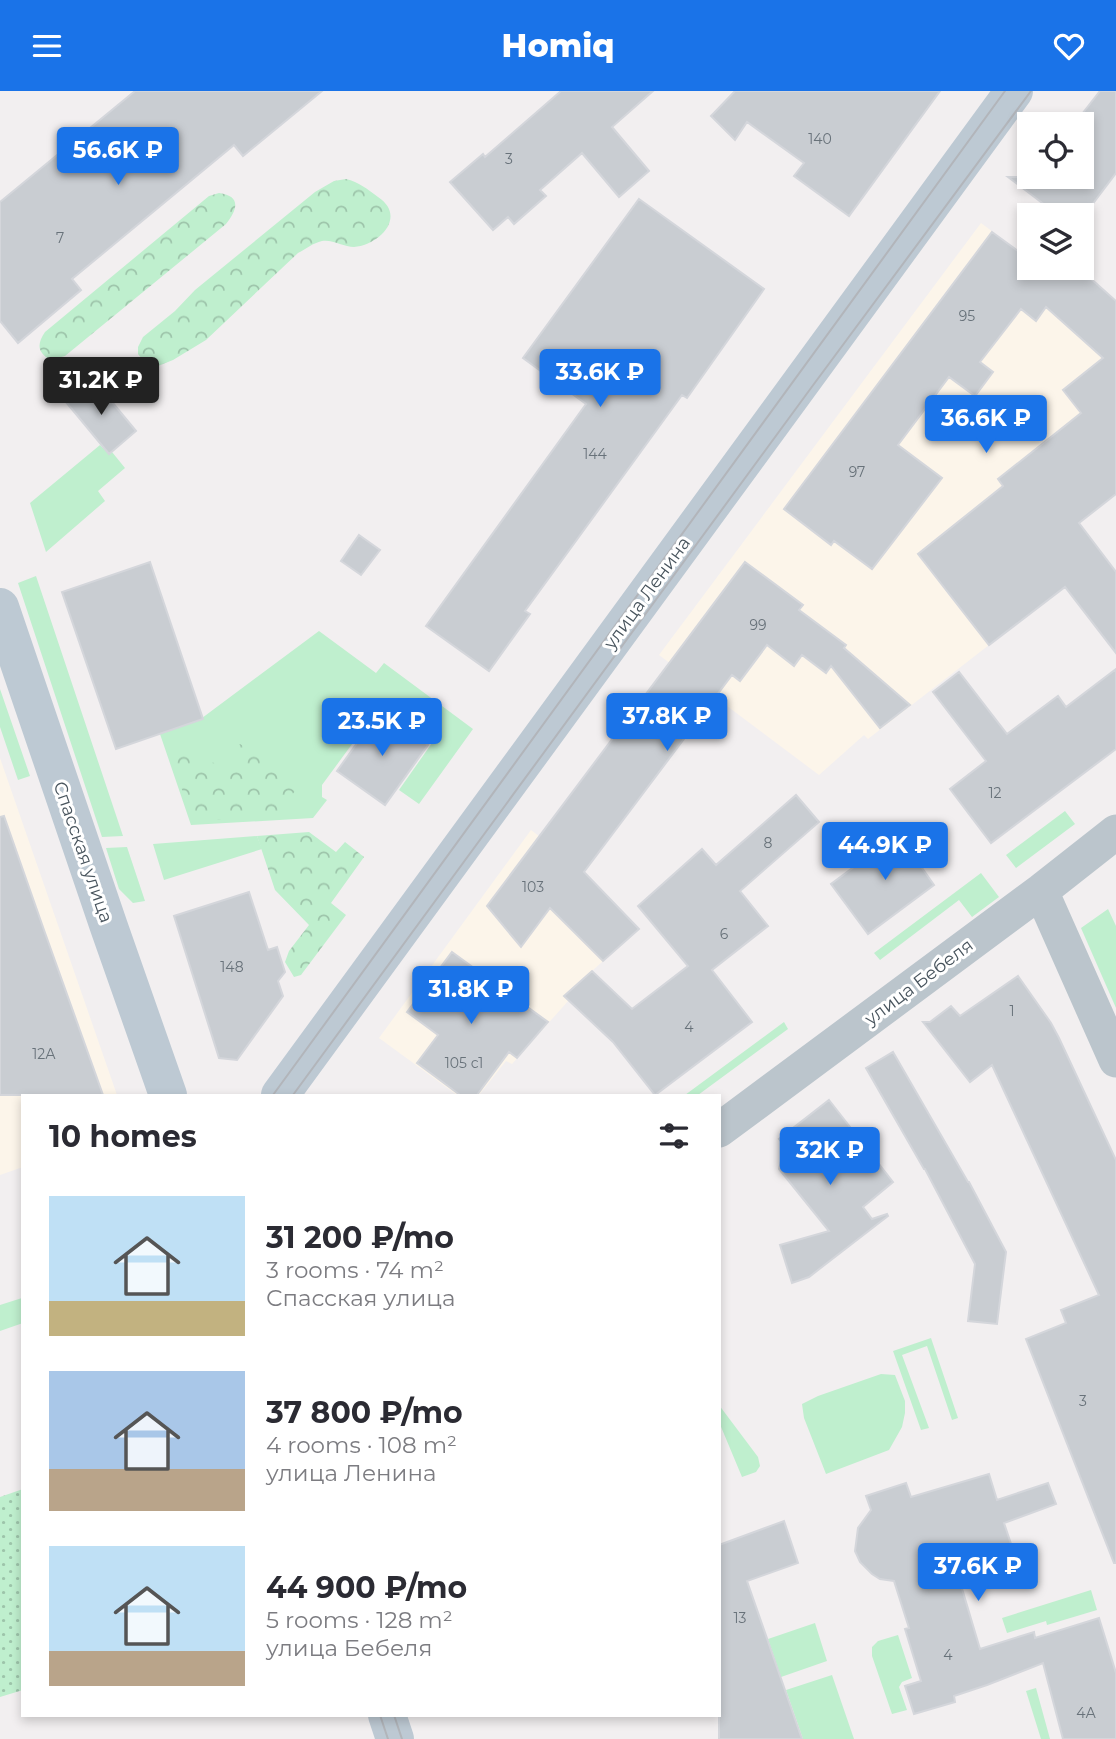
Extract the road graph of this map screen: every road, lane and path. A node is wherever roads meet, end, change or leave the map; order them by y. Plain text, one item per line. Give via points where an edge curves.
1 (1014, 91) edge
2 (0, 607) edge
3 (1116, 832) edge
4 (1041, 891) junction
5 (1116, 1060) edge
6 (168, 1094) edge
7 (281, 1094) edge
8 (721, 1129) edge
9 (388, 1717) edge
10 (395, 1739) edge

1 - 7 street, улица Ленина
2 - 6 street, Спасская улица
3 - 4 street, улица Бебеля
4 - 5 street
4 - 8 street, улица Бебеля
9 - 10 street

